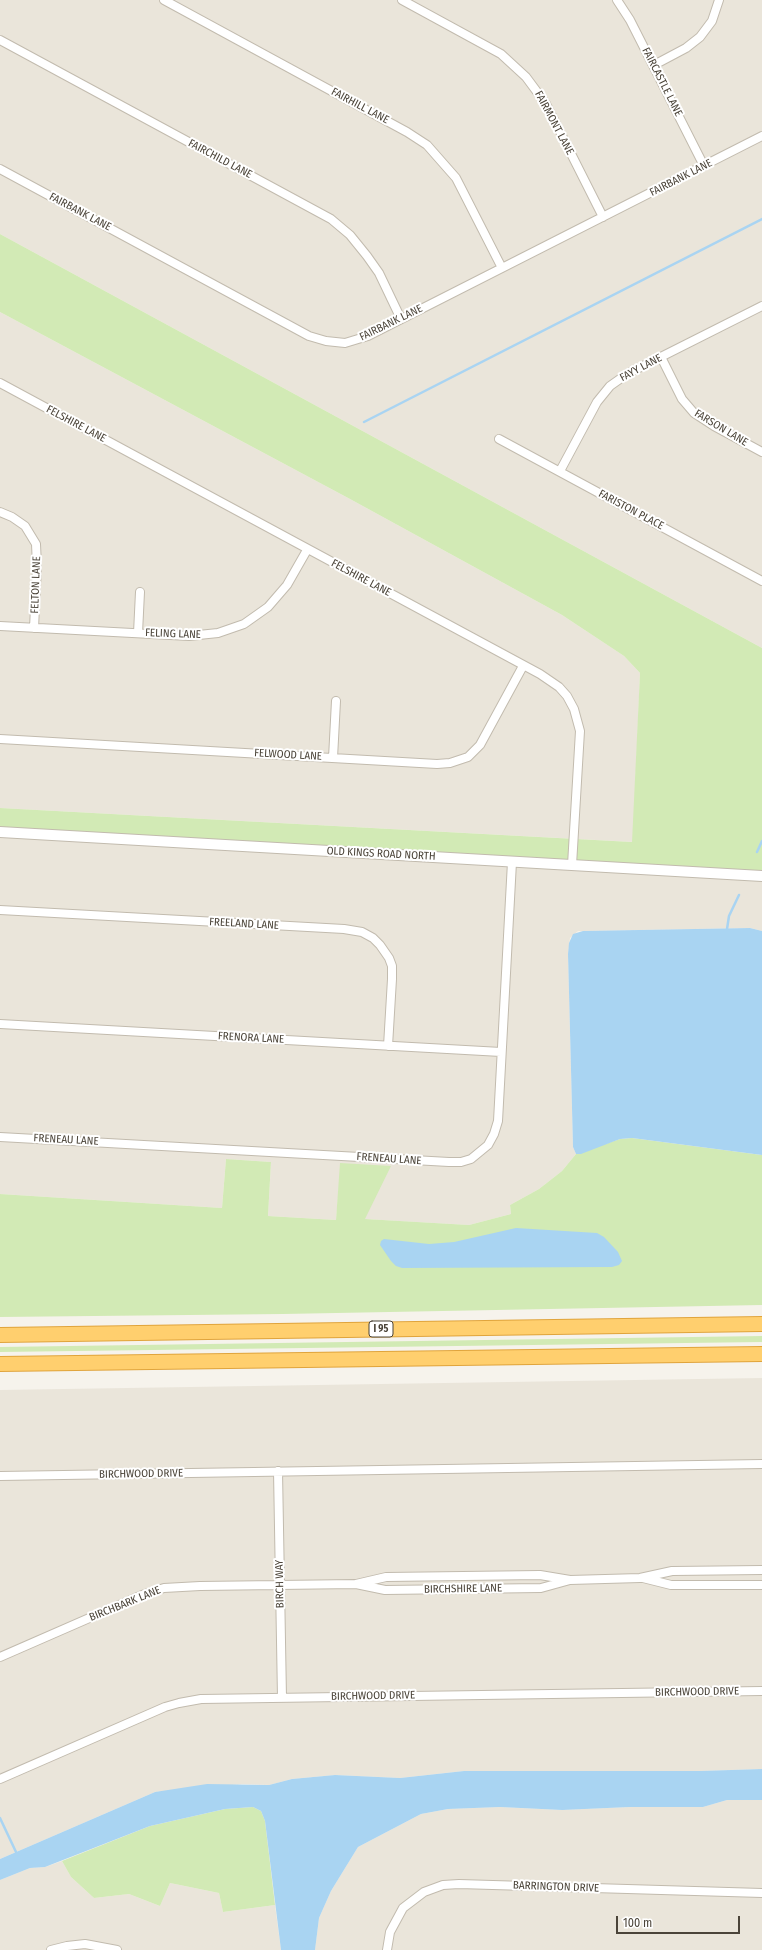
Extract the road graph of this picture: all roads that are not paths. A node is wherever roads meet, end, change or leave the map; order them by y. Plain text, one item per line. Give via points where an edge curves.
1 (164, 0) edge
2 (402, 0) edge
3 (617, 0) edge
4 (719, 0) edge
5 (0, 40) edge
6 (654, 65) junction
7 (762, 136) edge
8 (704, 166) junction
9 (0, 169) edge
10 (603, 217) junction
11 (502, 268) junction
12 (762, 306) edge
13 (401, 319) junction
14 (661, 357) junction
15 (0, 383) edge
16 (500, 439) dead end
17 (762, 452) edge
18 (560, 471) junction
19 (0, 512) edge
20 (307, 550) junction
21 (762, 581) edge
22 (140, 592) dead end
23 (0, 626) edge
24 (34, 628) junction
25 (138, 633) junction
26 (523, 666) junction
27 (336, 701) dead end
28 (0, 739) edge
29 (333, 758) junction
30 (0, 832) edge
31 (512, 862) junction
32 (572, 865) junction
33 (762, 876) edge
34 (0, 910) edge
35 (0, 1024) edge
36 (388, 1046) junction
37 (501, 1052) junction
38 (0, 1137) edge
39 (762, 1324) edge
40 (0, 1335) edge
41 (762, 1354) edge
42 (0, 1364) edge
43 (762, 1464) edge
44 (278, 1471) junction
45 (0, 1476) edge
46 (762, 1570) edge
47 (640, 1578) junction
48 (570, 1580) junction
49 (356, 1584) junction
50 (762, 1585) edge
51 (281, 1586) junction
52 (0, 1657) edge
53 (762, 1691) edge
54 (282, 1698) junction
55 (0, 1779) edge
56 (762, 1893) edge
57 (52, 1950) edge
58 (117, 1950) edge
59 (387, 1950) edge

1 - 11 street, FAIRHILL LANE via 427,145 456,178
2 - 10 street, FAIRMONT LANE via 494,50 514,64 546,104
3 - 6 street, FAIRCASTLE LANE
4 - 6 street via 712,21 700,37 686,48
5 - 13 street, FAIRCHILD LANE via 331,219 350,235 368,256
6 - 8 street, FAIRCASTLE LANE
7 - 8 street, FAIRBANK LANE
8 - 10 street, FAIRBANK LANE
9 - 13 street, FAIRBANK LANE via 314,338 350,342
10 - 11 street, FAIRBANK LANE
11 - 13 street, FAIRBANK LANE
12 - 14 street, FAYY LANE
14 - 17 street, FARSON LANE via 680,396 694,412
14 - 18 street, FAYY LANE via 619,379 603,393
15 - 20 street, FELSHIRE LANE
16 - 18 street, FARISTON PLACE
18 - 21 street, FARISTON PLACE
19 - 24 street, FELTON LANE via 12,516 25,526 36,544 38,566
20 - 25 street, FELING LANE via 278,597 244,624 227,631 201,636
20 - 26 street, FELSHIRE LANE
22 - 25 street
23 - 24 street, FELING LANE
24 - 25 street, FELING LANE
26 - 29 street, FELWOOD LANE via 484,739 476,750 463,759 437,764
26 - 32 street, FELSHIRE LANE via 559,687 569,699 578,720 580,737
27 - 29 street
28 - 29 street, FELWOOD LANE
30 - 31 street, OLD KINGS ROAD NORTH
31 - 32 street, OLD KINGS ROAD NORTH
31 - 37 street, FRENEAU LANE
32 - 33 street, OLD KINGS ROAD NORTH
34 - 36 street, FREELAND LANE via 362,932 377,941 391,962
35 - 36 street, FRENORA LANE
36 - 37 street, FRENORA LANE
37 - 38 street, FRENEAU LANE via 498,1115 494,1134 482,1151 461,1162
39 - 40 highway, I 95
41 - 42 highway
43 - 44 street, BIRCHWOOD DRIVE
44 - 45 street, BIRCHWOOD DRIVE
44 - 51 street, BIRCH WAY
46 - 47 street, BIRCHSHIRE LANE via 672,1571
47 - 48 street, BIRCHSHIRE LANE
47 - 50 street, BIRCHSHIRE LANE via 671,1585
48 - 49 street, BIRCHSHIRE LANE via 540,1575 386,1577
48 - 49 street, BIRCHSHIRE LANE via 541,1588 385,1590
49 - 51 street, BIRCHSHIRE LANE
51 - 52 street, BIRCHBARK LANE via 189,1586 157,1590
51 - 54 street, BIRCH WAY
53 - 54 street, BIRCHWOOD DRIVE
54 - 55 street, BIRCHWOOD DRIVE via 201,1699 179,1703
56 - 59 street, BARRINGTON DRIVE via 443,1885 424,1892 403,1908 390,1932
57 - 58 street via 85,1944

